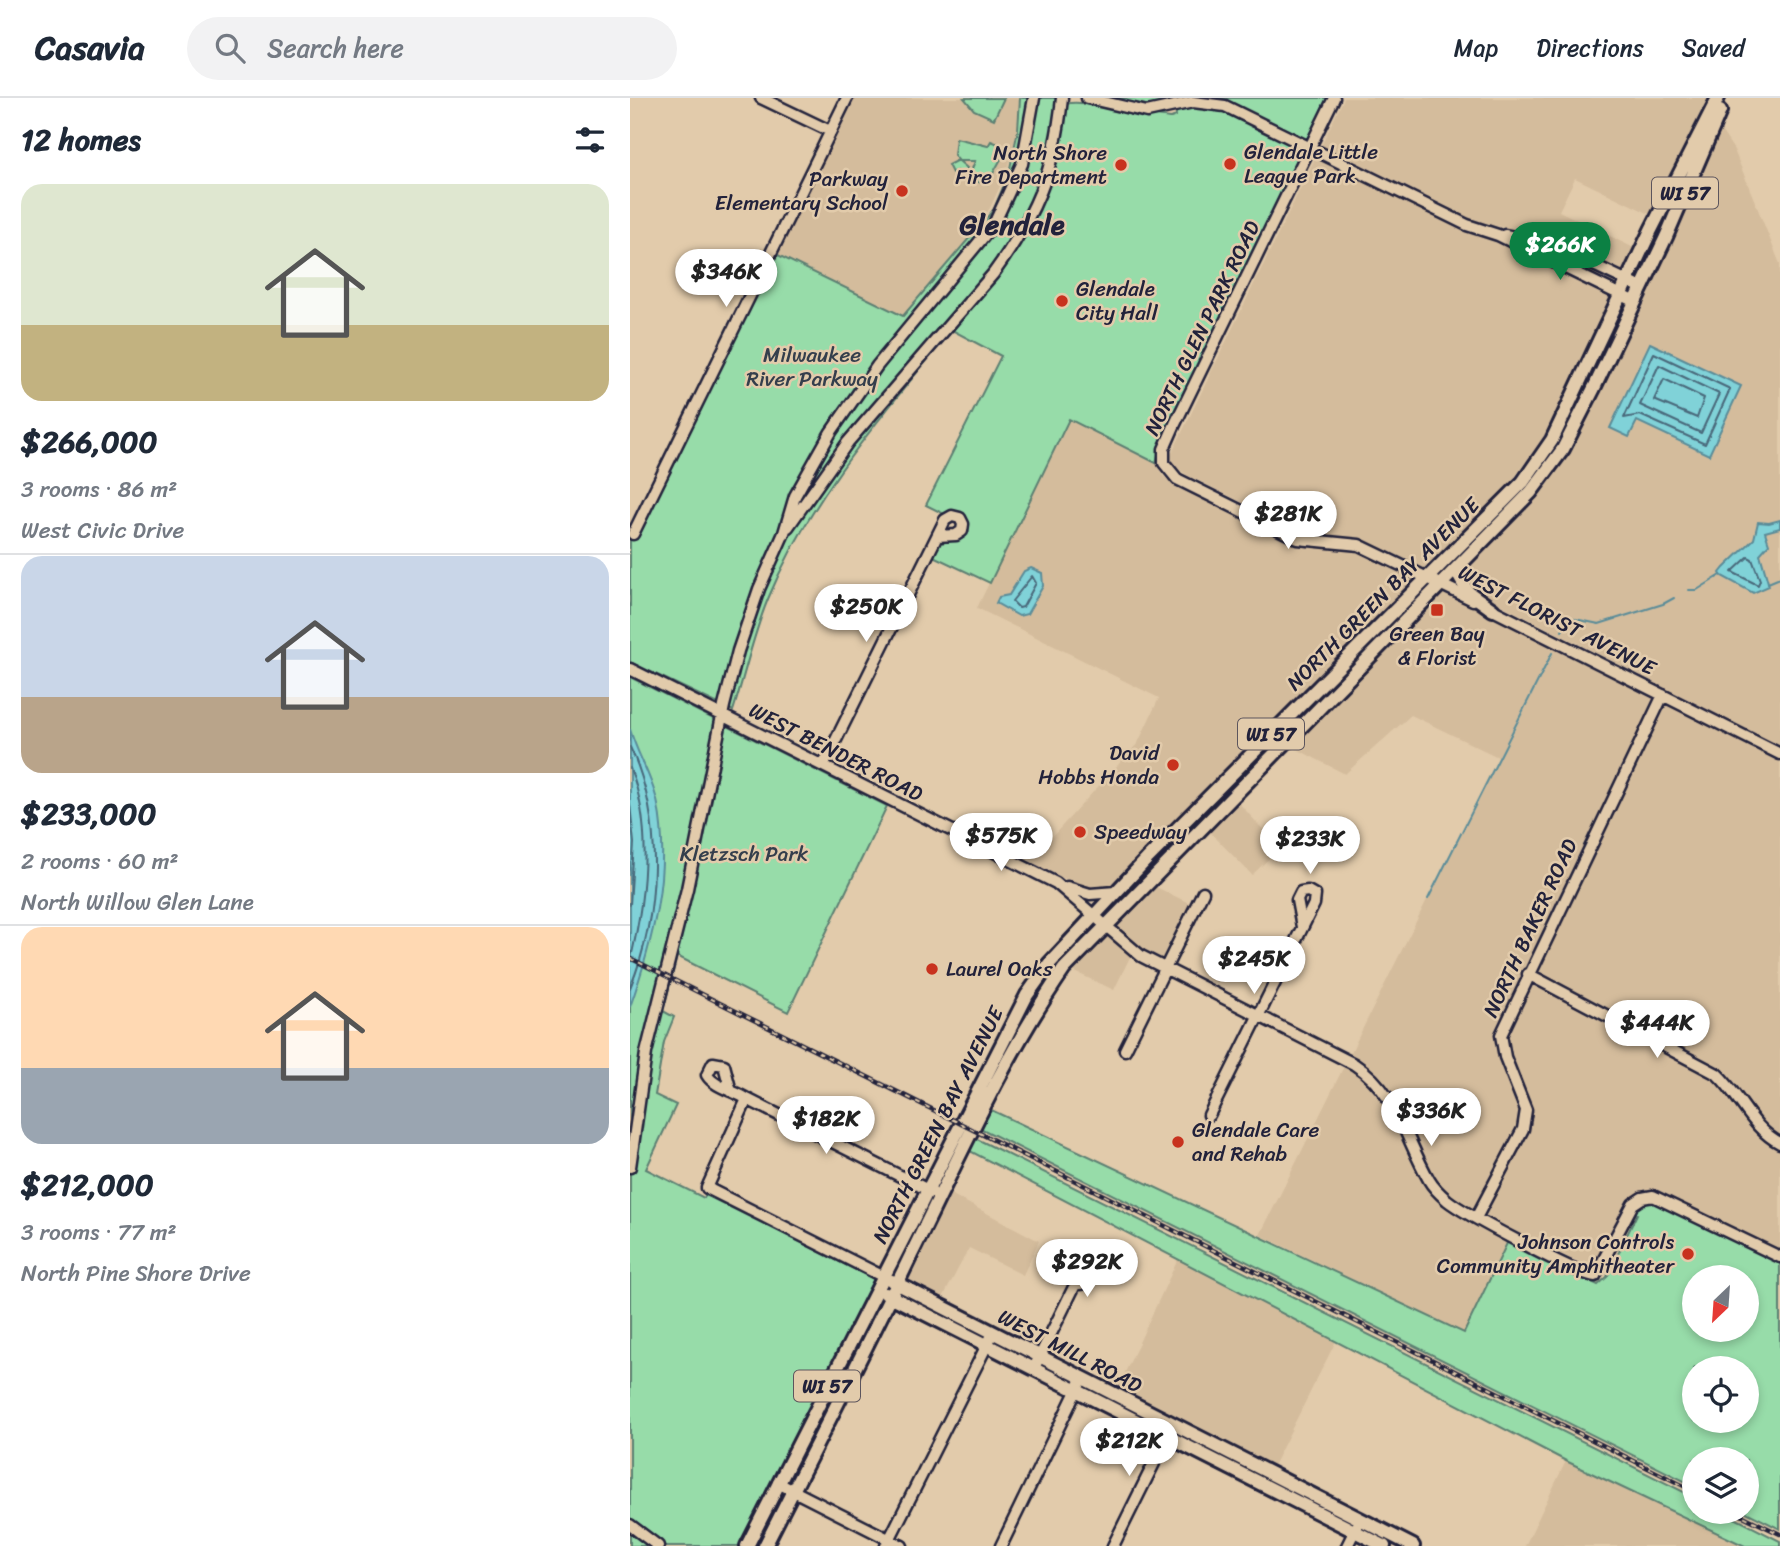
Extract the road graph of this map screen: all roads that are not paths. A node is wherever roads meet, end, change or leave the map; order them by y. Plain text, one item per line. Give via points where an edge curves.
1 (761, 98) edge
2 (847, 98) edge
3 (1034, 98) edge
4 (1062, 98) edge
5 (1087, 98) edge
6 (1334, 98) edge
7 (1718, 98) edge
8 (1726, 98) edge
9 (831, 131) junction
10 (1311, 149) junction
11 (1498, 234) junction
12 (1626, 281) junction
13 (1642, 288) junction
14 (1620, 295) junction
15 (1635, 302) junction
16 (1164, 463) joint
17 (784, 533) junction
18 (633, 534) dead end
19 (937, 536) dead end
20 (1456, 571) junction
21 (1428, 578) junction
22 (1443, 585) junction
23 (1493, 610) junction
24 (1376, 627) junction
25 (1365, 638) junction
26 (1389, 640) junction
27 (1378, 650) junction
28 (630, 670) edge
29 (1663, 695) junction
30 (722, 716) junction
31 (1780, 754) edge
32 (822, 766) junction
33 (1056, 883) junction
34 (1116, 892) junction
35 (1203, 892) dead end
36 (1095, 914) junction
37 (1107, 925) junction
38 (1302, 926) dead end
39 (1164, 969) junction
40 (1528, 974) junction
41 (1257, 1015) junction
42 (1125, 1050) dead end
43 (730, 1088) dead end
44 (747, 1099) junction
45 (1209, 1115) dead end
46 (1780, 1143) edge
47 (630, 1167) edge
48 (927, 1189) junction
49 (940, 1196) junction
50 (1476, 1218) junction
51 (1780, 1257) edge
52 (883, 1276) junction
53 (1076, 1283) dead end
54 (897, 1284) junction
55 (876, 1289) junction
56 (891, 1296) junction
57 (989, 1339) junction
58 (1037, 1362) junction
59 (1080, 1384) junction
60 (1171, 1430) junction
61 (778, 1483) junction
62 (793, 1490) junction
63 (630, 1525) edge
64 (1357, 1525) junction
65 (888, 1543) edge
66 (658, 1546) edge
67 (747, 1546) edge
68 (765, 1546) edge
69 (902, 1546) edge
70 (1001, 1546) edge
71 (1113, 1546) edge
72 (1347, 1546) edge
73 (1384, 1546) edge
74 (1413, 1546) edge

1 - 9 street
2 - 9 street
3 - 17 street via 1022,164 1000,213 977,248 850,404 795,496
4 - 17 street via 1050,171 1038,204 1013,246 848,442
5 - 10 street via 1147,112 1209,102
6 - 10 street, NORTH GLEN PARK ROAD
7 - 12 main road, NORTH GREEN BAY AVENUE / WI 57
8 - 13 main road, NORTH GREEN BAY AVENUE / WI 57
9 - 18 street
10 - 11 street via 1471,226
10 - 16 street, NORTH GLEN PARK ROAD via 1175,424 1164,449
11 - 12 street via 1550,244
11 - 14 street
12 - 13 street
12 - 14 main road, NORTH GREEN BAY AVENUE / WI 57
13 - 15 main road, NORTH GREEN BAY AVENUE / WI 57
14 - 15 street
14 - 21 main road, NORTH GREEN BAY AVENUE / WI 57 via 1552,440 1522,482
15 - 20 main road, NORTH GREEN BAY AVENUE / WI 57 via 1563,449 1531,492
16 - 21 street, WEST FLORIST AVENUE via 1177,479 1298,539 1359,545
17 - 30 street via 748,618
19 - 32 street
20 - 22 main road, NORTH GREEN BAY AVENUE / WI 57
20 - 23 main road via 1468,592
21 - 22 street, WEST FLORIST AVENUE
21 - 24 main road, NORTH GREEN BAY AVENUE / WI 57
22 - 23 street, WEST FLORIST AVENUE
22 - 26 main road, NORTH GREEN BAY AVENUE / WI 57
23 - 29 street, WEST FLORIST AVENUE
24 - 25 main road, NORTH GREEN BAY AVENUE / WI 57
24 - 26 main road
25 - 27 main road
25 - 34 main road, NORTH GREEN BAY AVENUE / WI 57
26 - 27 main road, NORTH GREEN BAY AVENUE / WI 57
27 - 37 main road, NORTH GREEN BAY AVENUE / WI 57
28 - 30 street, WEST BENDER ROAD
29 - 31 street, WEST FLORIST AVENUE
29 - 40 street, NORTH BAKER ROAD
30 - 32 street, WEST BENDER ROAD
30 - 47 street via 687,889 646,1053
32 - 33 street, WEST BENDER ROAD
33 - 34 street via 1090,894
33 - 36 street, WEST BENDER ROAD
34 - 36 main road, NORTH GREEN BAY AVENUE / WI 57
35 - 39 street
36 - 37 street, WEST BENDER ROAD
36 - 48 main road, NORTH GREEN BAY AVENUE / WI 57 via 1027,995
37 - 39 street, WEST BENDER ROAD via 1131,948
37 - 49 main road, NORTH GREEN BAY AVENUE / WI 57 via 1064,969 1041,1003 974,1122
38 - 41 street
39 - 41 street, WEST BENDER ROAD
39 - 42 street
40 - 46 street via 1717,1074 1758,1126
40 - 50 street, NORTH BAKER ROAD via 1501,1035 1526,1111 1523,1129
41 - 45 street
41 - 50 street, WEST BENDER ROAD via 1374,1078 1391,1100 1429,1180 1447,1201
43 - 44 street
44 - 48 street
44 - 52 street, WEST MILL ROAD via 706,1185 710,1191
48 - 49 street
48 - 52 main road, NORTH GREEN BAY AVENUE / WI 57
49 - 54 main road, NORTH GREEN BAY AVENUE / WI 57
50 - 51 street, WEST BENDER ROAD via 1595,1276 1633,1204 1653,1196
52 - 54 main road, WEST MILL ROAD
52 - 55 main road, NORTH GREEN BAY AVENUE / WI 57
53 - 58 street
54 - 56 main road, NORTH GREEN BAY AVENUE / WI 57
54 - 57 main road, WEST MILL ROAD
55 - 56 main road, WEST MILL ROAD
55 - 61 main road, NORTH GREEN BAY AVENUE / WI 57
56 - 57 main road, WEST MILL ROAD
56 - 62 main road, NORTH GREEN BAY AVENUE / WI 57
57 - 58 main road, WEST MILL ROAD
57 - 65 street
58 - 59 main road, WEST MILL ROAD
59 - 60 main road, WEST MILL ROAD
59 - 70 street
60 - 64 main road, WEST MILL ROAD
60 - 71 street
61 - 62 street
61 - 67 main road, NORTH GREEN BAY AVENUE / WI 57
62 - 65 street
62 - 68 main road, NORTH GREEN BAY AVENUE / WI 57
63 - 66 street
64 - 72 street
64 - 73 main road, WEST MILL ROAD
64 - 74 main road, WEST MILL ROAD
65 - 69 street

